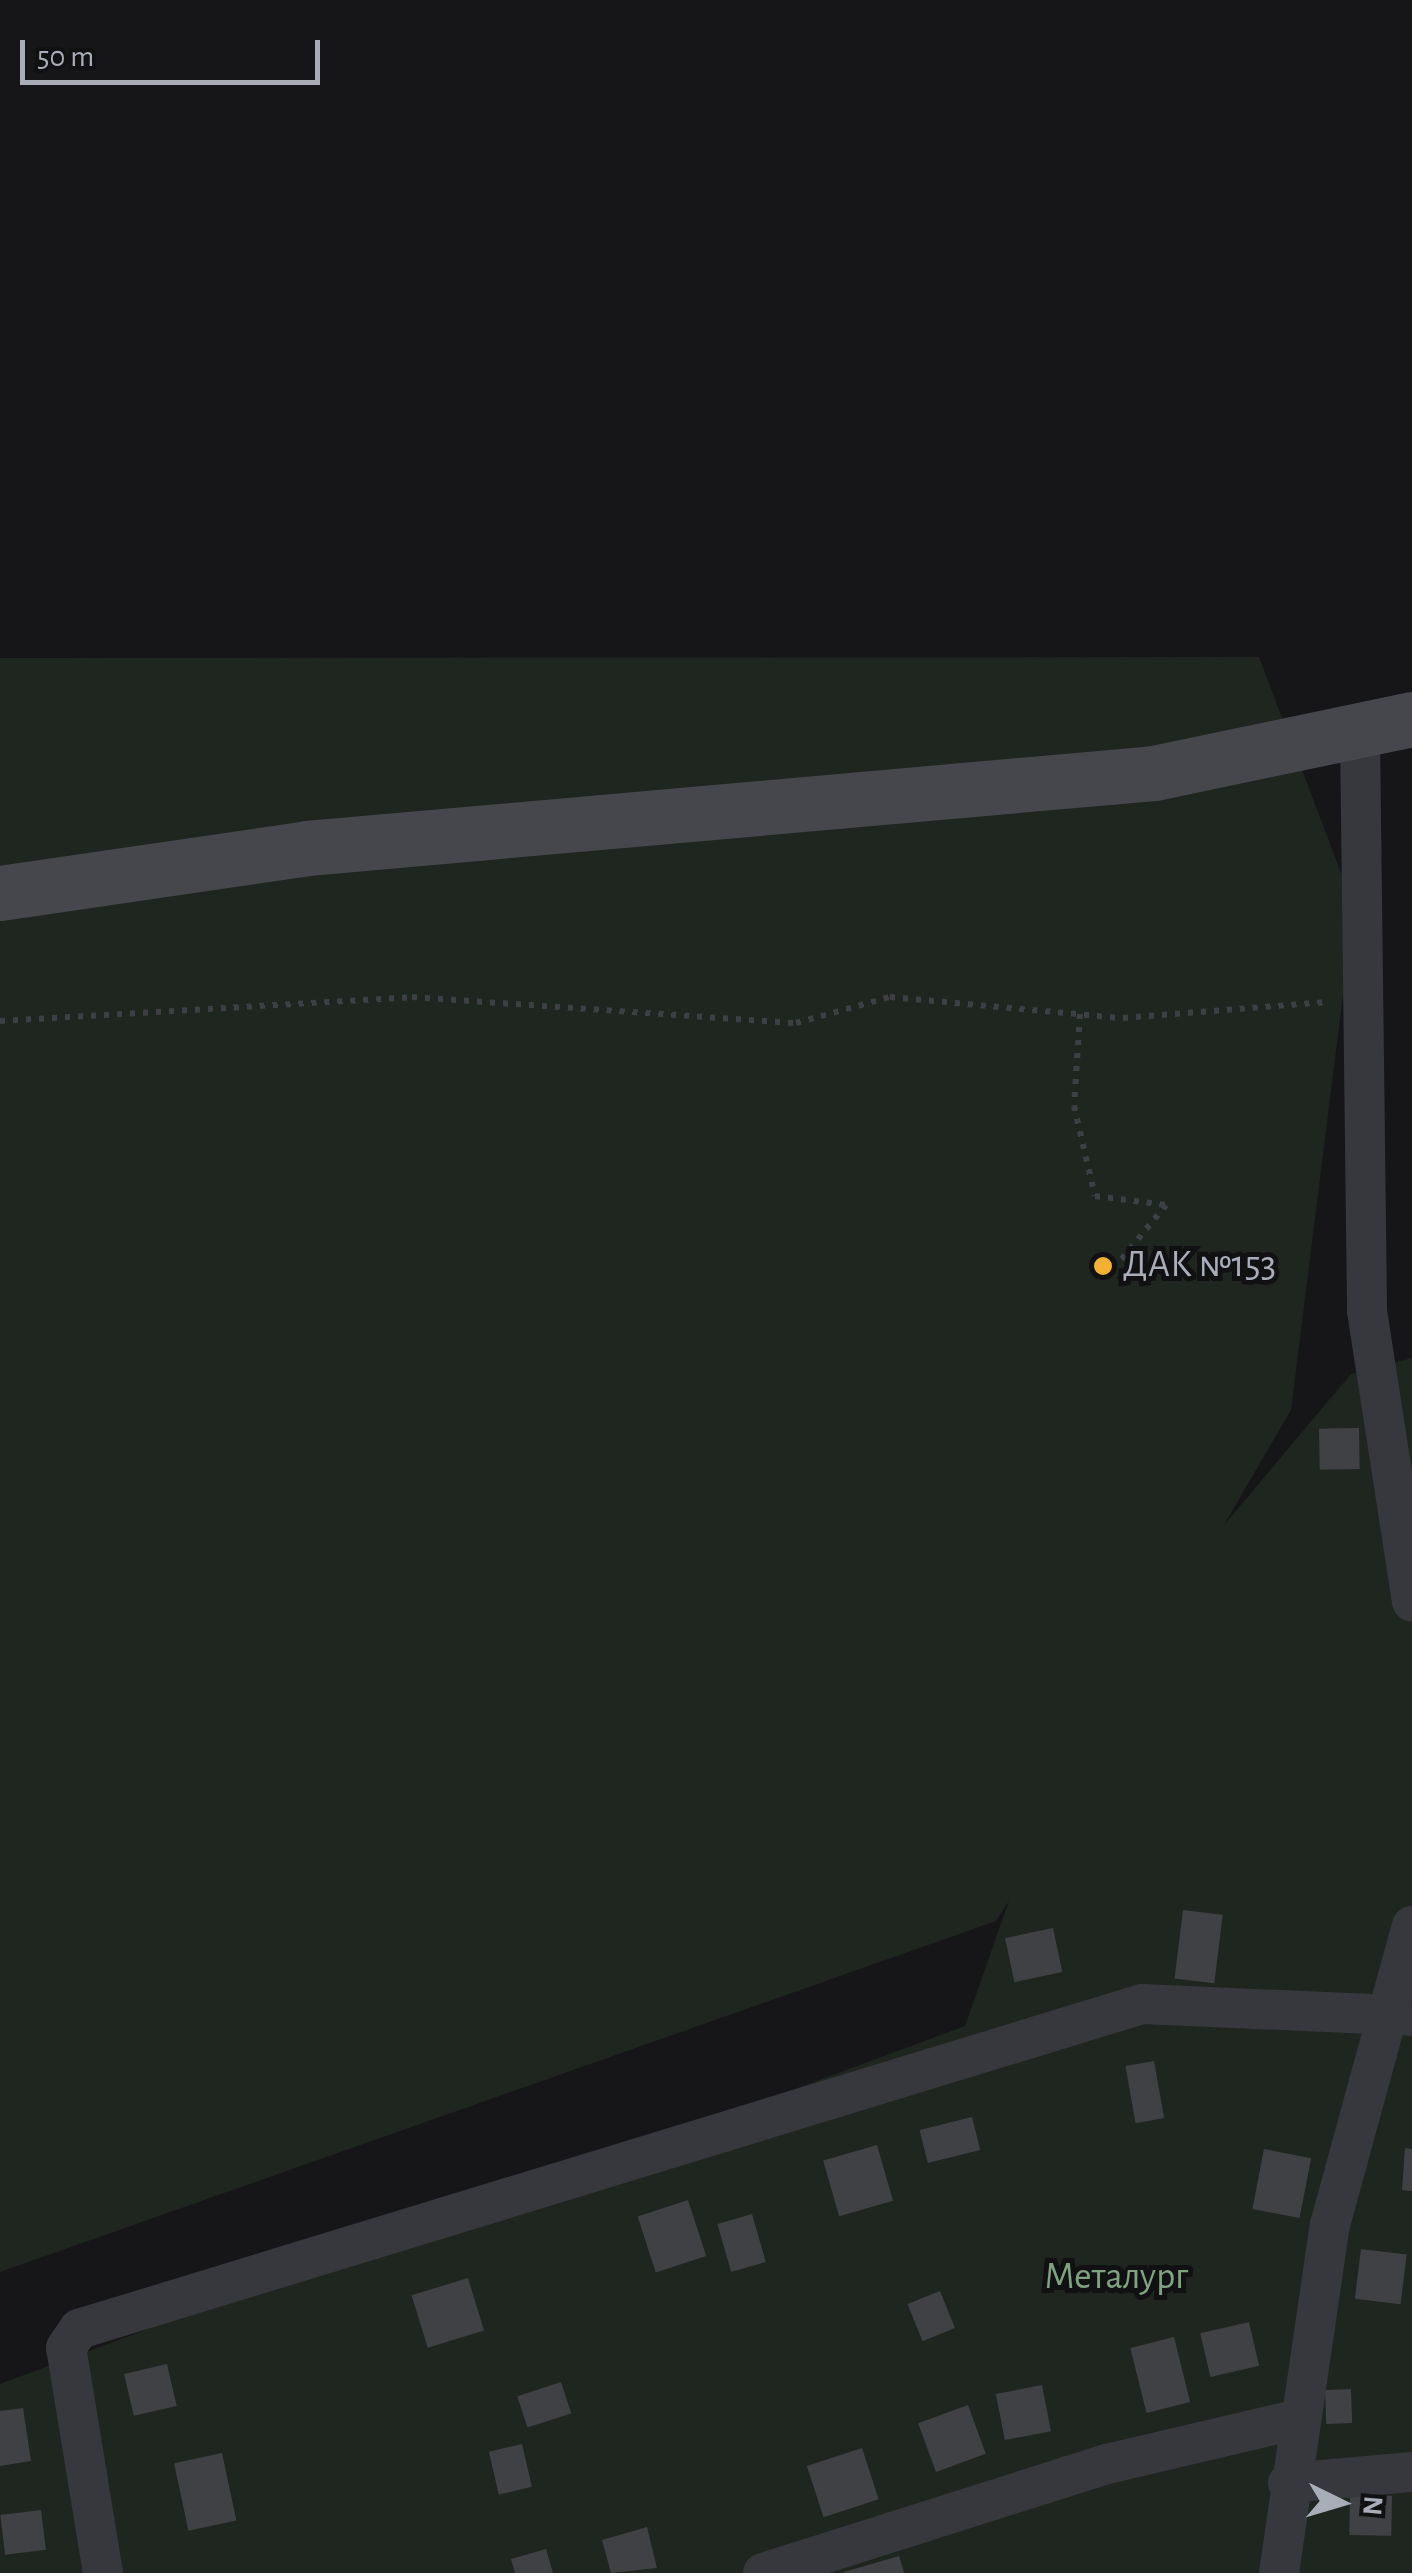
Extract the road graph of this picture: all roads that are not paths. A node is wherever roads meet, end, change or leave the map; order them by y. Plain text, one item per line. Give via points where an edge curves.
1 (1412, 719) edge
2 (1360, 734) junction
3 (0, 893) edge
4 (1412, 1602) edge
5 (1412, 1926) edge
6 (1399, 2013) edge
7 (1299, 2419) junction
8 (1412, 2472) edge
9 (1288, 2483) junction
10 (103, 2573) edge
11 (762, 2573) edge
12 (1279, 2573) edge

1 - 2 main road
2 - 3 main road via 1118,778 307,848
2 - 4 street via 1368,1311
5 - 6 street
6 - 7 street via 1330,2226
6 - 10 street via 1142,2004 78,2328 66,2348
7 - 9 street
7 - 11 street via 1107,2464
8 - 9 street
9 - 12 street

